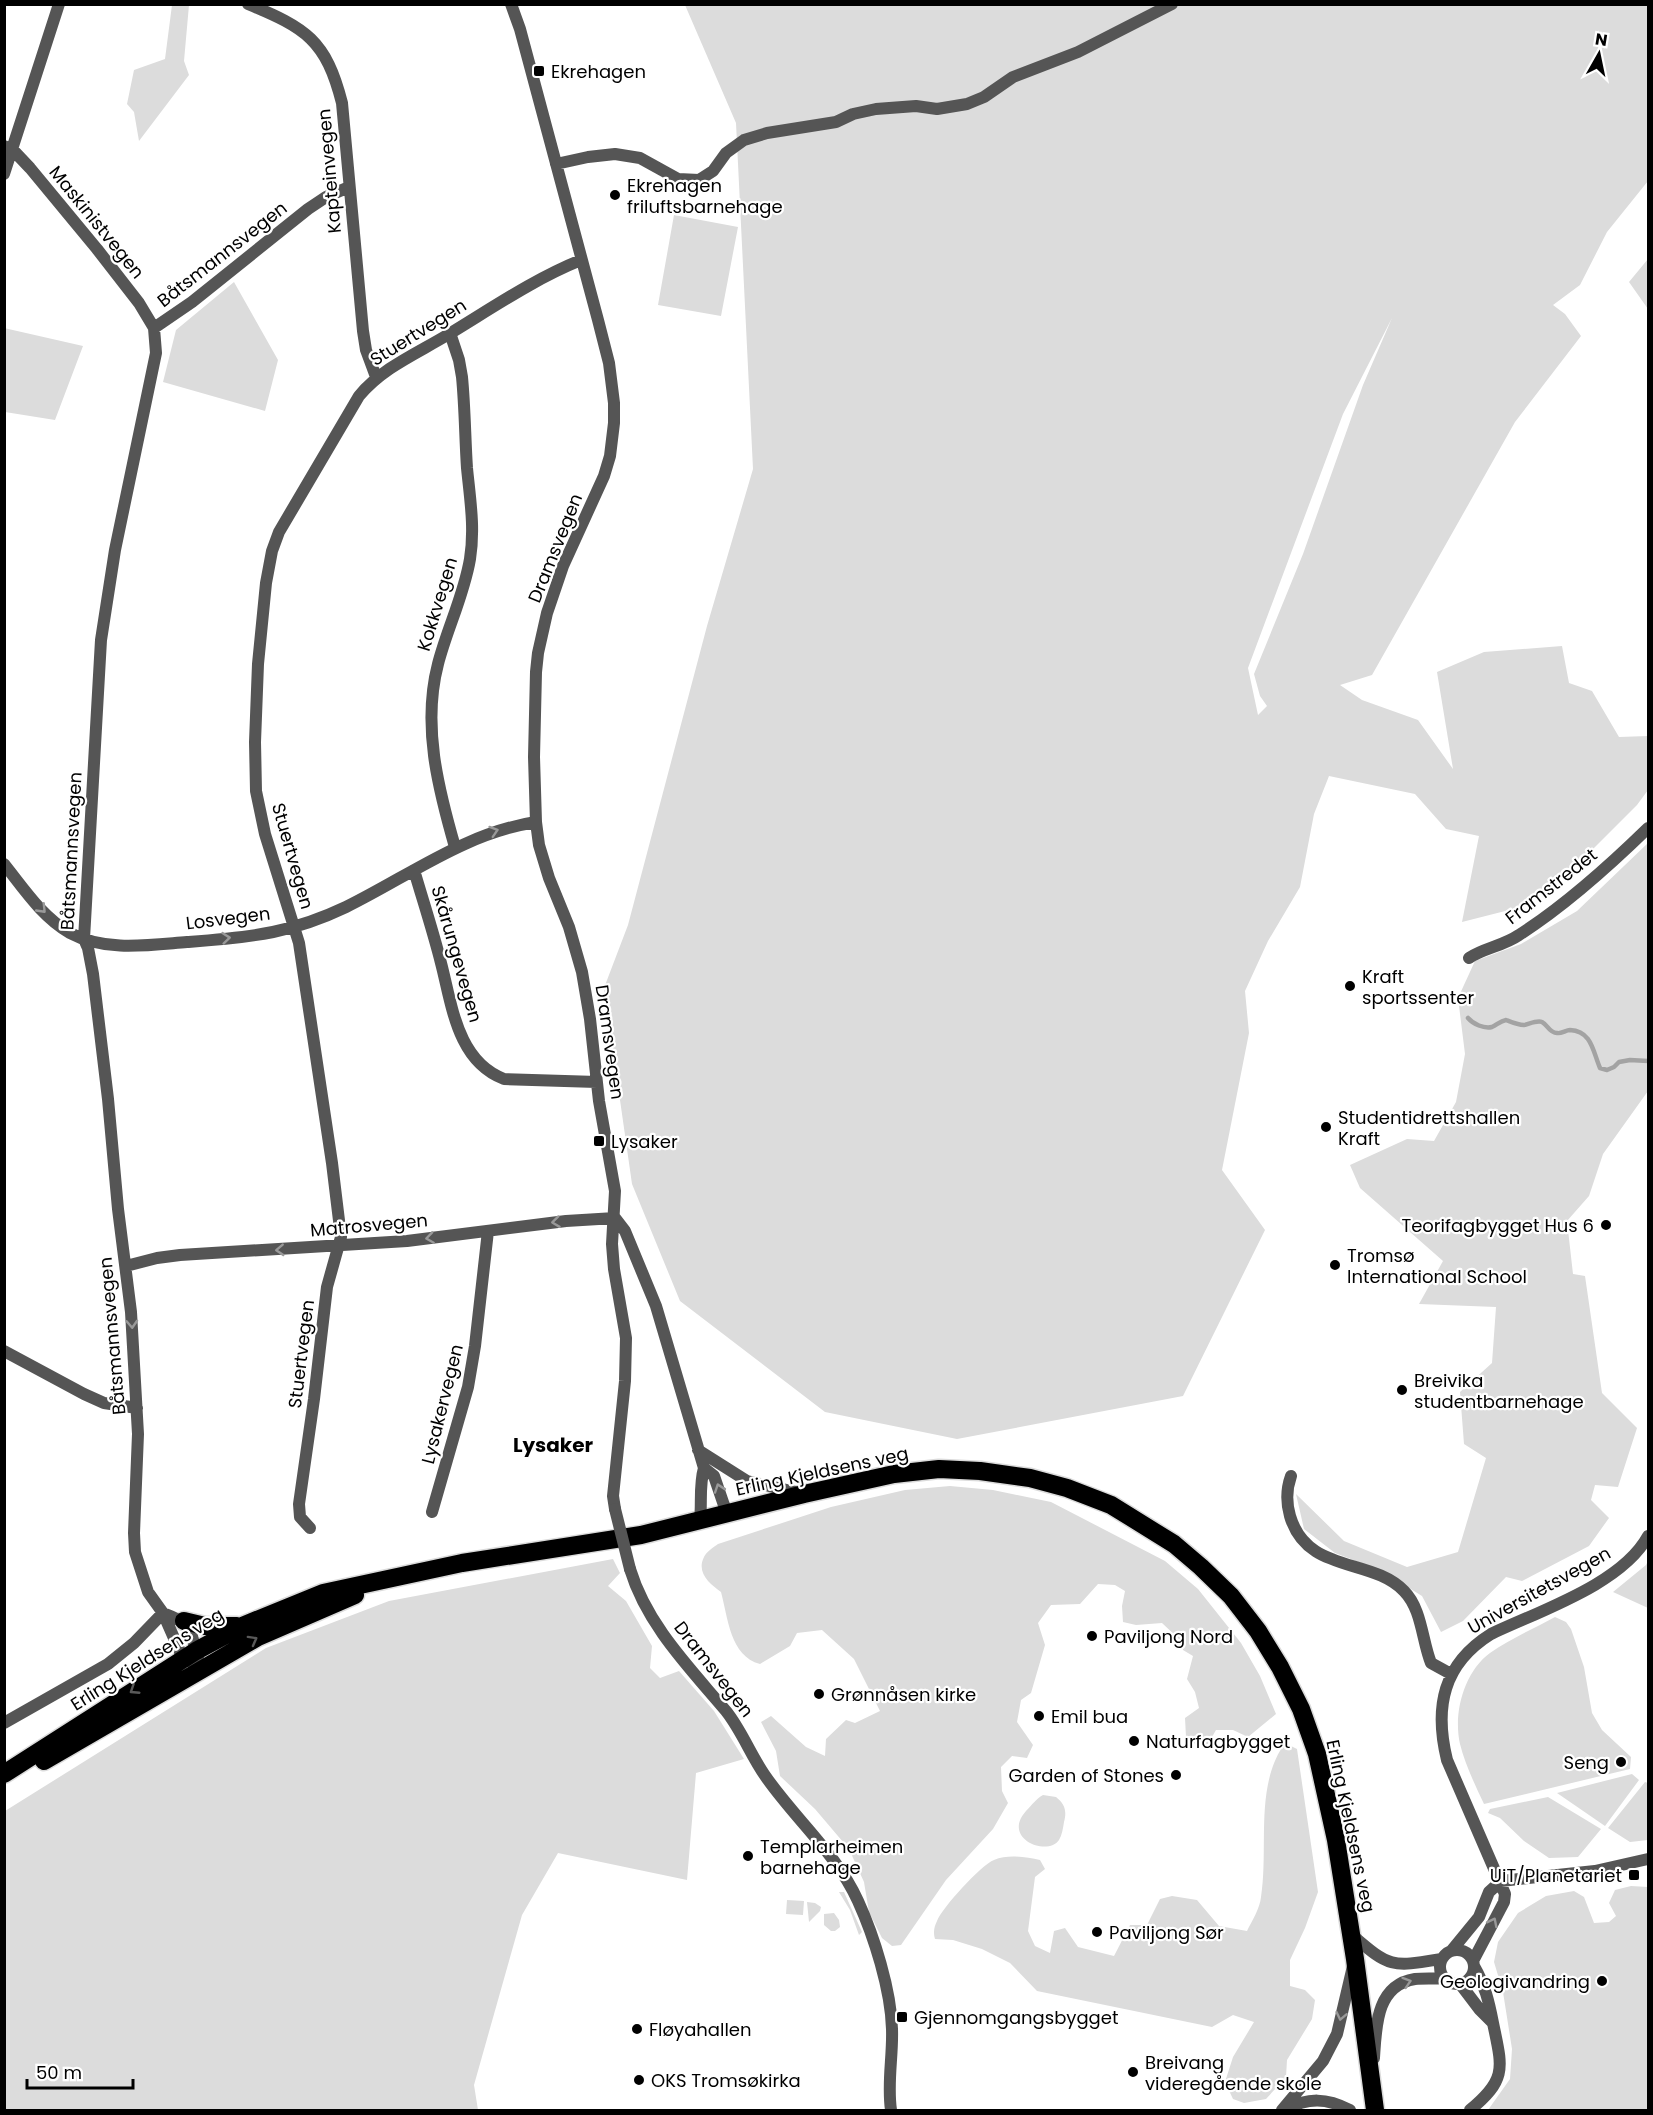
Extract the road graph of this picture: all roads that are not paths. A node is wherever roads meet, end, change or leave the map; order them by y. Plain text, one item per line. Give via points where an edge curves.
1 (59, 4) edge
2 (248, 4) edge
3 (511, 4) edge
4 (1172, 4) edge
5 (8, 148) edge
6 (556, 164) junction
7 (4, 174) edge
8 (349, 187) junction
9 (581, 260) junction
10 (154, 328) junction
11 (450, 333) junction
12 (376, 377) junction
13 (536, 822) junction
14 (1648, 828) edge
15 (455, 848) junction
16 (4, 864) edge
17 (414, 870) junction
18 (294, 926) junction
19 (84, 939) junction
20 (1469, 958) dead end
21 (597, 1082) junction
22 (615, 1218) junction
23 (488, 1231) junction
24 (338, 1246) junction
25 (126, 1266) junction
26 (4, 1351) edge
27 (137, 1408) junction
28 (698, 1450) junction
29 (704, 1468) junction
30 (1291, 1476) dead end
31 (804, 1494) junction
32 (432, 1512) dead end
33 (727, 1514) junction
34 (700, 1521) junction
35 (310, 1528) dead end
36 (1648, 1536) edge
37 (390, 1579) junction
38 (163, 1613) junction
39 (184, 1621) junction
40 (242, 1626) junction
41 (194, 1659) junction
42 (1451, 1674) junction
43 (4, 1723) edge
44 (4, 1776) edge
45 (1648, 1859) edge
46 (1501, 1881) junction
47 (1352, 1935) junction
48 (1452, 1950) junction
49 (1355, 1959) junction
50 (1441, 1959) junction
51 (1474, 1963) junction
52 (1443, 1978) junction
53 (1461, 1985) junction
54 (1493, 2023) junction
55 (1372, 2089) junction
56 (891, 2110) edge
57 (1283, 2110) edge
58 (1350, 2110) edge
59 (1375, 2110) edge
60 (1470, 2110) edge

1 - 5 street
2 - 8 street, Kapteinvegen via 303,32 328,60 342,103
3 - 6 street, Dramsvegen
4 - 6 street via 1078,52 1013,77 967,104 937,109 876,109 836,122 767,133 744,140 726,153 714,171 699,180 678,179 640,158 615,154
5 - 7 street
5 - 10 street, Maskinistvegen via 30,168 112,267
6 - 9 street, Dramsvegen
8 - 10 street, Båtsmannsvegen via 308,209
8 - 12 street, Kapteinvegen via 363,331
9 - 11 street, Stuertvegen via 549,274
9 - 13 street, Dramsvegen via 609,363 614,423 604,476 553,592 538,653 534,695
10 - 19 street, Båtsmannsvegen via 156,352 115,550 101,640
11 - 12 street, Stuertvegen
11 - 15 street, Kokkvegen via 462,377 472,539 467,574 433,683 431,724 441,793
12 - 18 street, Stuertvegen via 359,396 291,510 272,551 266,583 256,706 256,791
15 -> 13 street, Losvegen via 490,832
13 - 21 street, Dramsvegen via 542,859 582,972
14 - 20 street, Framstredet via 1546,916 1509,942
15 - 17 street, Losvegen
16 -> 19 street, Losvegen via 44,912
17 - 18 street, Losvegen via 345,907
17 - 21 street, Skårungevegen via 454,1017 481,1066 504,1079
19 -> 18 street, Losvegen via 142,945 255,935
18 - 24 street, Stuertvegen via 339,1213
19 - 25 street, Båtsmannsvegen via 93,974
21 - 22 street, Dramsvegen via 615,1191
22 -> 23 street, Matrosvegen
22 - 28 street, Dramsvegen via 625,1232 656,1306
22 - 56 street, Dramsvegen, bridge via 612,1244 626,1338 613,1496 636,1591 663,1633 727,1713 764,1775 822,1845 858,1900 882,1968 892,2025
23 -> 24 street, Matrosvegen
23 - 32 street, Lysakervegen via 468,1387
24 -> 25 street, Matrosvegen via 180,1255
24 - 35 street, Stuertvegen via 327,1287 299,1504 300,1517
25 -> 27 street, Båtsmannsvegen
26 - 27 street via 104,1403
27 - 38 street, Båtsmannsvegen via 135,1552 148,1592
28 - 29 street, Dramsvegen
28 - 31 street via 747,1481
33 -> 29 street, Dramsvegen via 714,1476
29 - 34 street, Dramsvegen via 700,1481
30 - 42 street via 1287,1505 1301,1540 1320,1554 1399,1586 1412,1603 1431,1663
31 - 33 highway, Erling Kjeldsens veg
31 - 47 highway, Erling Kjeldsens veg via 894,1474 939,1469 980,1471 1067,1488 1111,1505 1174,1544 1231,1596 1258,1631 1301,1709 1320,1765
33 - 34 highway, Erling Kjeldsens veg
34 - 37 highway, Erling Kjeldsens veg via 641,1536 462,1563
36 - 42 street, Universitetsvegen via 1617,1571 1477,1642
37 - 40 highway, Erling Kjeldsens veg via 322,1593
41 -> 37 highway, Erling Kjeldsens veg
38 - 39 street
38 - 41 street, Båtsmannsvegen
38 - 43 street via 108,1664
39 - 40 highway via 205,1626
39 - 41 street via 193,1634
40 - 41 highway, Erling Kjeldsens veg
41 - 44 highway, Erling Kjeldsens veg
42 - 46 street, Universitetsvegen via 1442,1701 1441,1737 1447,1760
45 - 46 street via 1595,1871
46 - 48 street via 1489,1892 1479,1917
51 -> 46 street via 1503,1902
47 - 49 highway, Erling Kjeldsens veg
47 - 50 street via 1371,1951 1400,1965
48 - 50 street
48 - 51 street via 1467,1953
49 - 55 highway, Erling Kjeldsens veg
49 -> 57 street via 1337,2034 1323,2061
50 - 52 street via 1439,1969
51 - 53 street via 1469,1980
51 - 54 street
52 - 53 street
55 -> 52 street via 1376,2024 1385,1997 1394,1987 1414,1979
53 - 54 street
54 - 60 street via 1500,2068 1485,2098
55 - 59 highway, Erling Kjeldsens veg
57 - 58 street via 1316,2100

